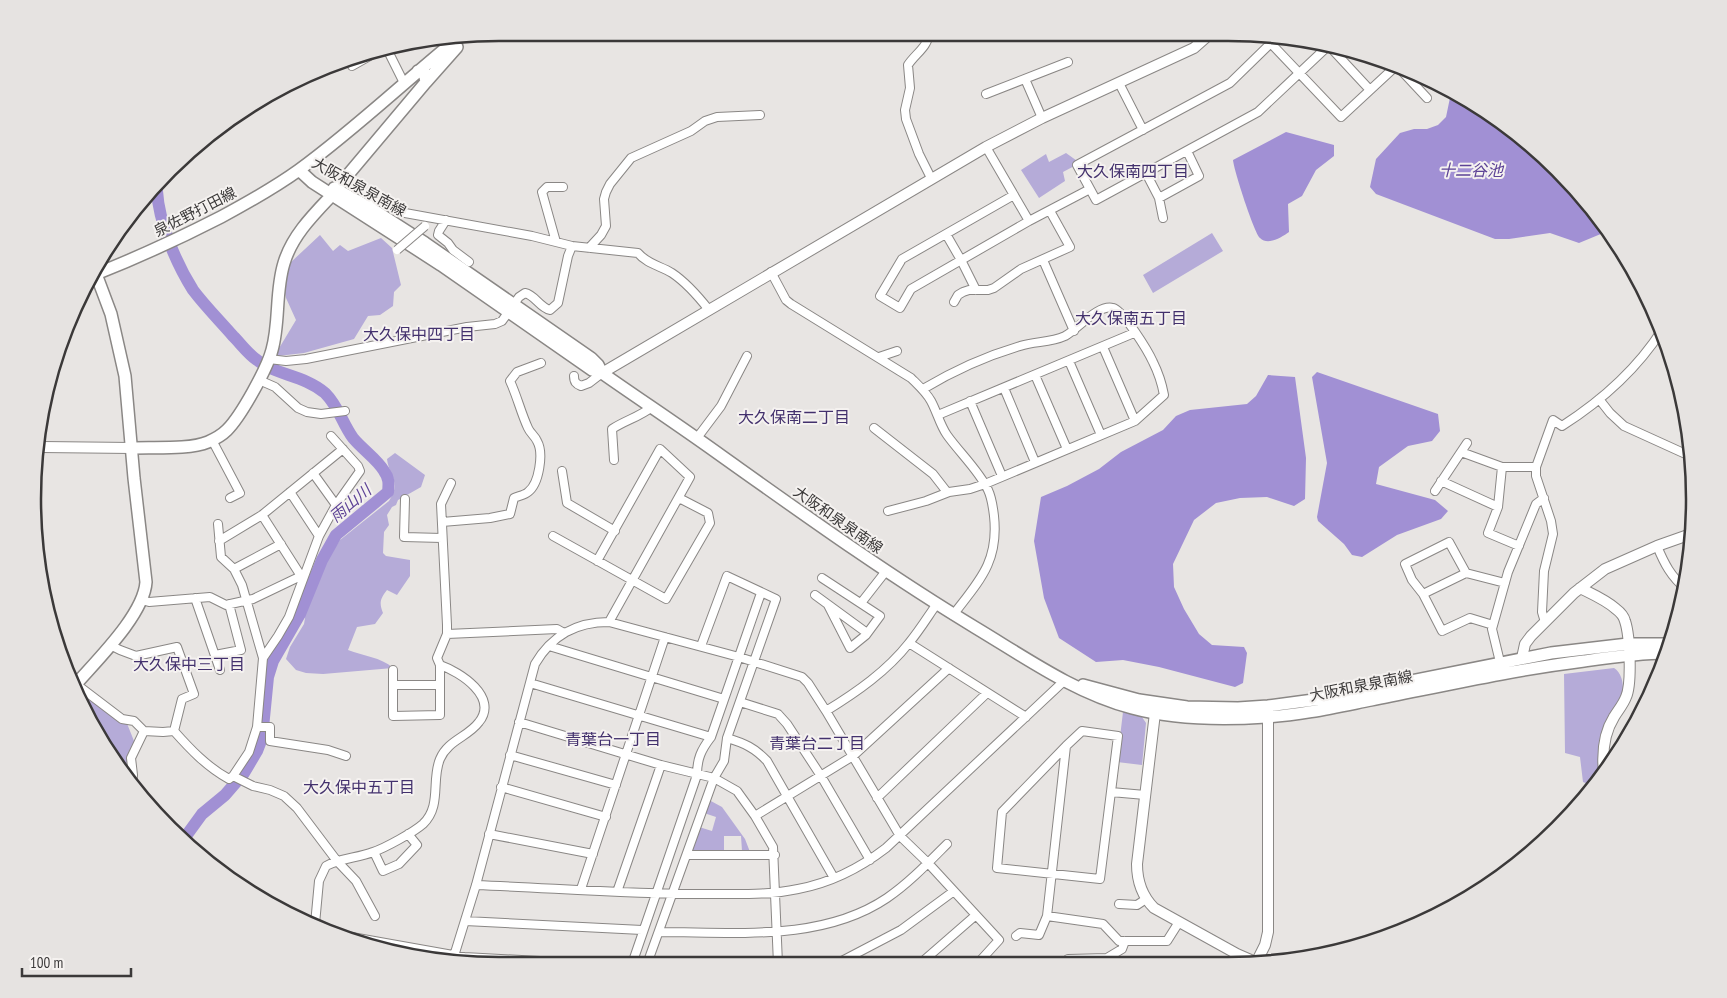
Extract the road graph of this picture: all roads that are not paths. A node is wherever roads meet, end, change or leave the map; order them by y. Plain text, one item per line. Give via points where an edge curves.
1 (928, 41) edge
2 (1202, 41) edge
3 (460, 43) edge
4 (1271, 43) joint
5 (451, 44) edge
6 (1325, 52) edge
7 (1335, 54) edge
8 (390, 55) edge
9 (1068, 62) dead end
10 (418, 71) junction
11 (1391, 72) edge
12 (1300, 73) junction
13 (1408, 78) edge
14 (1025, 79) junction
15 (426, 82) junction
16 (404, 83) junction
17 (1119, 83) junction
18 (1370, 90) junction
19 (986, 94) dead end
20 (1427, 98) dead end
21 (760, 115) dead end
22 (1042, 118) junction
23 (1143, 130) junction
24 (986, 146) junction
25 (1187, 151) junction
26 (299, 170) junction
27 (1146, 173) junction
28 (931, 178) junction
29 (563, 187) dead end
30 (1090, 189) junction
31 (334, 192) junction
32 (1014, 195) junction
33 (1159, 198) junction
34 (369, 207) junction
35 (1050, 211) junction
36 (428, 217) junction
37 (1163, 218) dead end
38 (446, 220) junction
39 (1029, 221) junction
40 (946, 234) junction
41 (556, 242) junction
42 (572, 246) junction
43 (589, 248) junction
44 (396, 250) dead end
45 (961, 260) junction
46 (1043, 260) junction
47 (469, 262) dead end
48 (102, 271) edge
49 (771, 272) junction
50 (98, 279) edge
51 (976, 290) junction
52 (954, 302) dead end
53 (512, 308) junction
54 (709, 310) junction
55 (1074, 331) junction
56 (1134, 333) junction
57 (1656, 338) edge
58 (1103, 347) junction
59 (897, 351) dead end
60 (747, 356) dead end
61 (878, 357) junction
62 (1069, 361) junction
63 (541, 363) dead end
64 (264, 368) junction
65 (602, 373) junction
66 (1035, 375) junction
67 (574, 376) dead end
68 (1004, 388) junction
69 (923, 389) junction
70 (1599, 399) junction
71 (970, 401) junction
72 (652, 408) junction
73 (345, 411) dead end
74 (938, 415) junction
75 (1135, 421) junction
76 (874, 428) dead end
77 (1101, 435) junction
78 (331, 436) dead end
79 (696, 438) junction
80 (212, 440) junction
81 (1467, 442) dead end
82 (44, 447) edge
83 (132, 448) junction
84 (343, 448) junction
85 (1067, 449) junction
86 (1461, 452) junction
87 (1683, 453) edge
88 (614, 460) dead end
89 (1035, 462) junction
90 (1502, 467) junction
91 (1536, 467) junction
92 (562, 472) dead end
93 (313, 473) junction
94 (1002, 476) junction
95 (1441, 481) junction
96 (451, 483) dead end
97 (984, 484) junction
98 (1434, 491) dead end
99 (290, 492) junction
100 (947, 492) junction
101 (230, 498) dead end
102 (679, 498) junction
103 (1544, 498) junction
104 (405, 499) dead end
105 (336, 505) junction
106 (1498, 507) junction
107 (888, 511) dead end
108 (262, 515) junction
109 (442, 522) junction
110 (218, 524) dead end
111 (615, 531) junction
112 (319, 536) junction
113 (553, 536) dead end
114 (1684, 536) edge
115 (442, 538) junction
116 (219, 542) junction
117 (281, 544) junction
118 (1519, 546) junction
119 (1657, 546) junction
120 (597, 561) junction
121 (234, 569) junction
122 (886, 572) junction
123 (1466, 573) junction
124 (302, 576) junction
125 (822, 578) dead end
126 (632, 580) junction
127 (1678, 583) edge
128 (1505, 584) junction
129 (1580, 588) junction
130 (761, 593) junction
131 (1423, 594) junction
132 (815, 595) dead end
133 (195, 598) junction
134 (142, 600) junction
135 (247, 600) junction
136 (861, 603) junction
137 (229, 604) junction
138 (828, 605) junction
139 (936, 605) junction
140 (953, 615) junction
141 (609, 622) junction
142 (1545, 622) junction
143 (1493, 625) junction
144 (564, 633) junction
145 (867, 633) junction
146 (447, 634) junction
147 (665, 637) junction
148 (909, 643) junction
149 (110, 645) junction
150 (1661, 645) edge
151 (549, 646) junction
152 (701, 646) junction
153 (1628, 650) junction
154 (1658, 653) edge
155 (215, 655) junction
156 (738, 656) junction
157 (263, 658) junction
158 (1522, 658) junction
159 (1500, 662) junction
160 (754, 663) junction
161 (440, 665) junction
162 (949, 668) junction
163 (220, 670) dead end
164 (393, 670) dead end
165 (652, 678) junction
166 (1065, 680) junction
167 (79, 681) edge
168 (530, 683) junction
169 (393, 685) junction
170 (440, 685) junction
171 (83, 689) edge
172 (988, 693) junction
173 (724, 700) junction
174 (740, 702) junction
175 (826, 711) junction
176 (1268, 712) junction
177 (1155, 713) junction
178 (640, 716) junction
179 (1026, 717) junction
180 (519, 722) junction
181 (258, 726) junction
182 (174, 730) junction
183 (144, 732) junction
184 (711, 737) junction
185 (727, 738) junction
186 (1066, 746) junction
187 (626, 754) junction
188 (510, 755) junction
189 (346, 756) dead end
190 (852, 756) junction
191 (1604, 760) edge
192 (661, 765) junction
193 (131, 771) edge
194 (697, 775) junction
195 (233, 776) junction
196 (821, 776) junction
197 (714, 778) junction
198 (616, 785) junction
199 (501, 787) junction
200 (1110, 792) junction
201 (1145, 795) junction
202 (787, 796) junction
203 (877, 798) junction
204 (755, 816) junction
205 (606, 817) junction
206 (408, 834) junction
207 (489, 834) junction
208 (900, 836) junction
209 (947, 844) dead end
210 (374, 852) junction
211 (593, 854) junction
212 (687, 855) junction
213 (775, 855) junction
214 (870, 860) junction
215 (337, 861) junction
216 (928, 863) junction
217 (1051, 873) junction
218 (834, 878) junction
219 (476, 885) junction
220 (581, 889) junction
221 (954, 891) junction
222 (617, 892) junction
223 (655, 893) junction
224 (776, 893) junction
225 (672, 895) junction
226 (1146, 899) junction
227 (1119, 904) dead end
228 (976, 915) junction
229 (375, 916) dead end
230 (1047, 916) junction
231 (316, 918) edge
232 (465, 921) junction
233 (1179, 922) junction
234 (642, 930) junction
235 (777, 931) junction
236 (660, 932) junction
237 (1016, 936) dead end
238 (1125, 941) junction
239 (408, 947) edge
240 (421, 950) edge
241 (454, 955) edge
242 (1245, 956) edge
243 (1261, 956) edge
244 (634, 957) edge
245 (650, 957) edge
246 (778, 957) edge
247 (849, 957) edge
248 (928, 957) edge
249 (984, 957) edge
250 (1109, 957) edge

1 - 28 street via 908,65 910,88 905,110 919,154
2 - 17 street
3 - 15 main road
4 - 12 street
4 - 23 street via 1230,83
5 - 10 main road, 泉佐野打田線
6 - 12 street
7 - 18 street
8 - 16 street
9 - 14 street
10 - 15 main road via 424,72
10 - 16 main road, 泉佐野打田線
11 - 18 street
12 - 18 street via 1341,117
12 - 25 street via 1258,112
13 - 20 street
14 - 19 street
14 - 22 street
15 - 31 main road
16 - 26 main road, 泉佐野打田線
17 - 22 street
17 - 23 street
21 - 43 street via 717,117 705,121 691,131 632,158 606,192 606,226
22 - 24 street
23 - 30 street via 1077,165
24 - 28 street
24 - 32 street
25 - 27 street
25 - 33 street via 1200,176
26 - 31 main road, 大阪和泉泉南線
26 - 48 main road, 泉佐野打田線 via 258,197 180,239
27 - 30 street via 1096,200
27 - 33 street
28 - 49 street
29 - 41 street via 547,187 542,192
30 - 35 street
31 - 34 main road, 大阪和泉泉南線
31 - 53 main road, 大阪和泉泉南線
31 - 64 main road via 297,236 284,263 279,284 276,331
32 - 39 street
32 - 40 street
33 - 37 street
34 - 36 street via 378,196 405,213
34 - 53 main road, 大阪和泉泉南線 via 425,242
35 - 39 street
35 - 46 street via 1070,247
36 - 38 street
36 - 44 street, bridge via 425,226
38 - 41 street
38 - 47 street via 438,235
39 - 45 street
40 - 45 street
40 - 45 street via 902,259 880,296 900,308 911,289
41 - 42 street
42 - 43 street
42 - 53 street via 554,308 544,308 531,294 525,293
43 - 54 street via 638,254 672,273 699,296
45 - 51 street
46 - 51 street via 1021,269 994,288
46 - 55 street
49 - 54 street
49 - 61 street via 791,304
50 - 83 main road, 泉佐野打田線 via 111,314 124,368
51 - 52 street via 963,292
53 - 64 street via 495,324 286,361
53 - 65 main road, 大阪和泉泉南線 via 592,358
54 - 65 street
55 - 56 street via 1099,310 1114,308
55 - 69 street via 1050,341 1022,345
56 - 58 street
56 - 75 street via 1153,362 1164,395
57 - 70 street via 1638,362
58 - 62 street
58 - 75 street
59 - 61 street
60 - 79 street via 721,406
61 - 69 street
62 - 66 street
62 - 77 street
63 - 109 street via 517,372 510,381 528,430 540,448 537,480 528,492 514,498 510,514
64 - 73 street via 275,387 298,408 321,414
64 - 80 main road via 236,419 227,431
65 - 67 street via 581,386 576,384
65 - 72 main road, 大阪和泉泉南線
66 - 68 street
66 - 85 street
68 - 71 street
68 - 89 street
69 - 74 street
70 - 87 street via 1624,426
70 - 91 street via 1562,426 1553,420
71 - 74 street
71 - 94 street
72 - 79 main road, 大阪和泉泉南線
72 - 88 street via 612,429
74 - 97 street via 946,434
75 - 77 street
76 - 100 street via 933,474
77 - 85 street
78 - 84 street
79 - 122 main road, 大阪和泉泉南線
80 - 83 main road via 199,445
80 - 101 street via 240,493
81 - 86 street
82 - 83 street
83 - 134 main road, 泉佐野打田線 via 146,582
84 - 93 street
84 - 105 street via 360,471
85 - 89 street
86 - 90 street
86 - 95 street
89 - 94 street
90 - 91 street
90 - 106 street
91 - 103 street
92 - 111 street via 567,503
93 - 99 street
93 - 105 street
94 - 97 street
95 - 98 street
95 - 106 street
96 - 109 street via 441,504
97 - 100 street
97 - 140 street via 992,506 995,541 986,570
99 - 108 street
99 - 112 street
100 - 107 street
102 - 111 street via 690,477 660,449
102 - 126 street
102 - 126 street via 708,513 710,523 666,599
103 - 118 street via 1536,504
103 - 142 street via 1553,534 1544,571 1542,612
104 - 115 street via 404,537
105 - 112 street
106 - 118 street via 1488,533
108 - 116 street
108 - 117 street
109 - 115 street
110 - 116 street
111 - 120 street
112 - 124 street
113 - 120 street
114 - 119 street
115 - 146 street
116 - 121 street via 221,557
117 - 121 street
117 - 124 street
118 - 128 street
119 - 127 street
119 - 129 street via 1610,566
120 - 126 street
121 - 135 street
122 - 136 street
122 - 139 main road, 大阪和泉泉南線
123 - 128 street
123 - 131 street
123 - 131 street via 1449,542 1405,564
124 - 135 street
124 - 157 street via 289,617
125 - 136 street
126 - 141 street
128 - 143 street
129 - 142 street
129 - 153 street via 1620,613 1625,621
130 - 152 street via 727,576
130 - 156 street
130 - 160 street via 776,598
131 - 143 street via 1442,631 1470,618
132 - 138 street
133 - 134 street
133 - 137 street via 210,597
133 - 155 street
134 - 149 main road, 泉佐野打田線
135 - 137 street
135 - 157 street
136 - 145 street via 880,616
137 - 155 street via 241,650
138 - 145 street
138 - 145 street via 850,648
139 - 140 main road, 大阪和泉泉南線
139 - 148 street
140 - 166 main road, 大阪和泉泉南線
141 - 144 street via 590,622
141 - 147 street
142 - 158 street via 1525,644
143 - 159 street
144 - 146 street via 557,629
144 - 151 street
146 - 161 street via 437,658
147 - 152 street
147 - 165 street
148 - 162 street
148 - 175 street via 882,672
149 - 167 main road, 泉佐野打田線
149 - 182 street via 136,656 177,647 194,694 182,699
150 - 153 main road, 大阪和泉泉南線
151 - 165 street
151 - 168 street via 535,664
152 - 156 street
153 - 154 main road, 大阪和泉泉南線
153 - 158 main road, 大阪和泉泉南線 via 1560,652
153 - 176 main road, 大阪和泉泉南線 via 1353,704
153 - 191 street via 1629,690 1608,732
155 - 163 street
156 - 160 street
156 - 173 street
157 - 181 street
158 - 159 main road, 大阪和泉泉南線
159 - 176 main road, 大阪和泉泉南線
160 - 174 street
160 - 175 street via 802,677
161 - 170 street
161 - 206 street via 479,692 483,699 482,716 475,726 446,748 437,769 435,805 422,825
162 - 172 street
162 - 190 street
164 - 169 street
165 - 173 street
165 - 178 street
166 - 176 main road, 大阪和泉泉南線 via 1139,700 1187,707
166 - 177 main road, 大阪和泉泉南線 via 1130,708
166 - 179 street
168 - 178 street
168 - 180 street
169 - 170 street
169 - 170 street via 394,716 440,715
171 - 183 street via 122,718 134,720
172 - 179 street
172 - 203 street
173 - 184 street
174 - 185 street
174 - 196 street via 778,714
175 - 190 street
176 - 177 main road, 大阪和泉泉南線 via 1213,719
176 - 243 street via 1268,932
177 - 201 street
178 - 184 street
178 - 187 street
179 - 208 street
180 - 187 street
180 - 188 street
181 - 189 street via 270,727 270,741
181 - 195 street via 249,752
182 - 183 street
182 - 195 street via 219,774 229,779
183 - 193 street via 130,758
184 - 194 street via 701,749
185 - 197 street via 724,762
185 - 202 street via 757,750
186 - 200 street via 1082,731 1118,736
186 - 217 street
186 - 217 street via 1002,812 997,868
187 - 192 street
187 - 198 street
188 - 198 street
188 - 199 street
190 - 196 street
190 - 203 street
192 - 194 street
192 - 222 street
194 - 197 street
194 - 223 street
195 - 215 street via 244,783 284,796
196 - 202 street
196 - 214 street
197 - 204 street via 737,791
197 - 212 street
198 - 205 street
199 - 205 street
199 - 207 street
200 - 201 street
200 - 217 street via 1100,879
201 - 226 street via 1137,873
202 - 204 street
202 - 218 street
203 - 208 street
204 - 213 street
205 - 211 street
206 - 210 street
206 - 210 street via 417,845 399,864 383,871
207 - 211 street
207 - 219 street
208 - 214 street
208 - 216 street
209 - 216 street
210 - 215 street
211 - 220 street
212 - 213 street
212 - 225 street
213 - 224 street
214 - 218 street
215 - 229 street via 356,880
215 - 231 street via 322,871
216 - 221 street
216 - 235 street via 886,898 866,909 824,924
217 - 230 street
218 - 224 street
219 - 220 street
219 - 232 street
220 - 222 street
221 - 228 street
221 - 247 street via 901,930
222 - 223 street
223 - 225 street
223 - 234 street
224 - 225 street
224 - 235 street
225 - 236 street
226 - 227 street via 1137,905
226 - 233 street via 1154,908
228 - 248 street
228 - 249 street via 999,940
230 - 237 street via 1039,935 1020,932
230 - 238 street via 1103,924 1119,941
232 - 234 street
232 - 241 street
233 - 238 street via 1167,940
233 - 242 street
234 - 244 street
235 - 236 street
235 - 246 street
236 - 245 street
238 - 250 street via 1122,949
239 - 240 street

